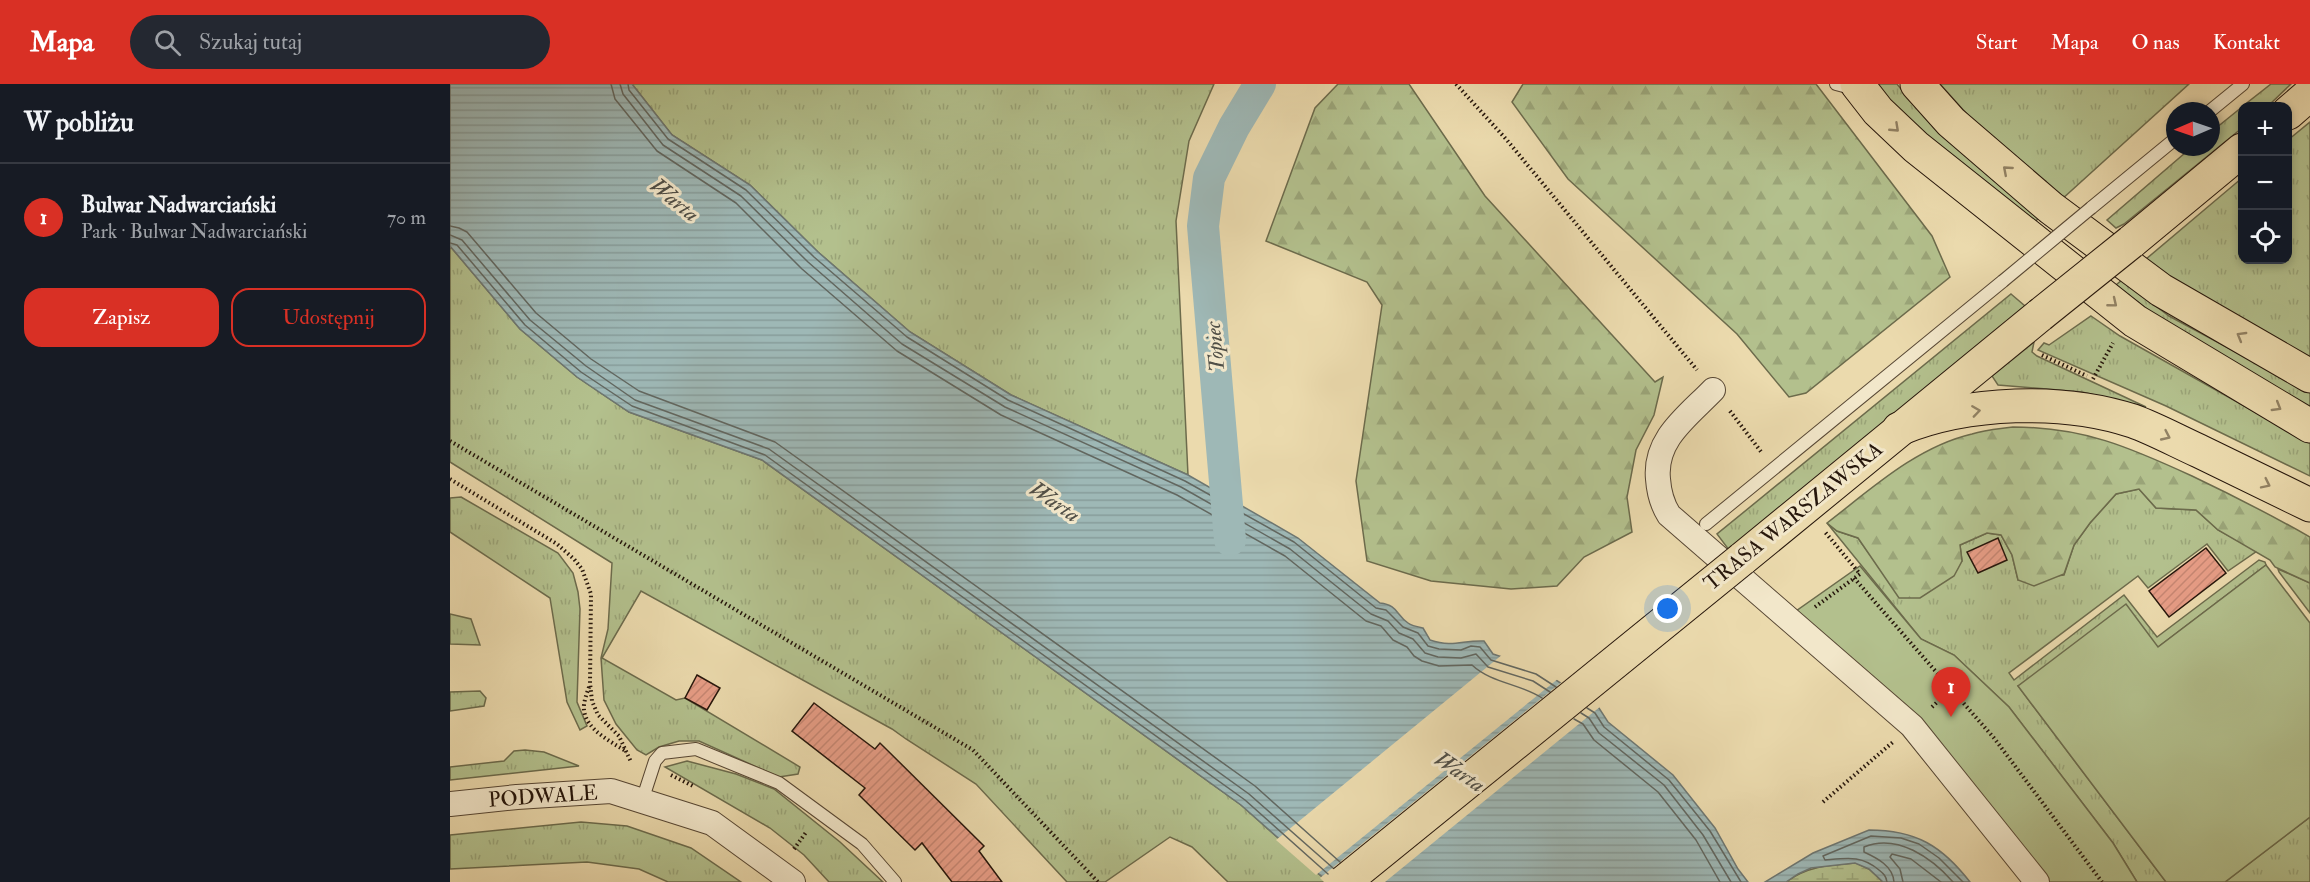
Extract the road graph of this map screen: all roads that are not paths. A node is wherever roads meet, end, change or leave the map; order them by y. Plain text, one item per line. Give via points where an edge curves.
1 (1917, 84) edge
2 (2243, 84) edge
3 (1852, 86) edge
4 (2220, 103) edge
5 (2166, 146) edge
6 (2238, 153) edge
7 (2310, 376) edge
8 (1713, 390) road end
9 (2310, 426) edge
10 (1899, 429) junction
11 (2310, 505) edge
12 (1706, 524) dead end
13 (642, 801) junction
14 (450, 804) edge
15 (793, 882) edge
16 (895, 882) edge
17 (1344, 882) edge
18 (2037, 882) edge

7 -> 1 main road via 2133,270 2051,208 1951,122
2 - 4 lane
3 -> 9 main road via 1916,147 2135,321
5 - 12 lane, bridge
6 - 10 main road, TRASA WARSZAWSKA, bridge
8 - 18 street via 1670,434 1660,454 1657,469 1661,501 1669,515 1912,726
10 -> 11 main road via 1926,420 1996,408 2056,407 2099,413 2147,427
10 - 17 main road, TRASA WARSZAWSKA, bridge
13 - 14 street, PODWALE via 610,791
13 - 15 street, PODWALE via 712,824
13 - 16 lane via 655,761 663,753 696,749 779,783 862,844

